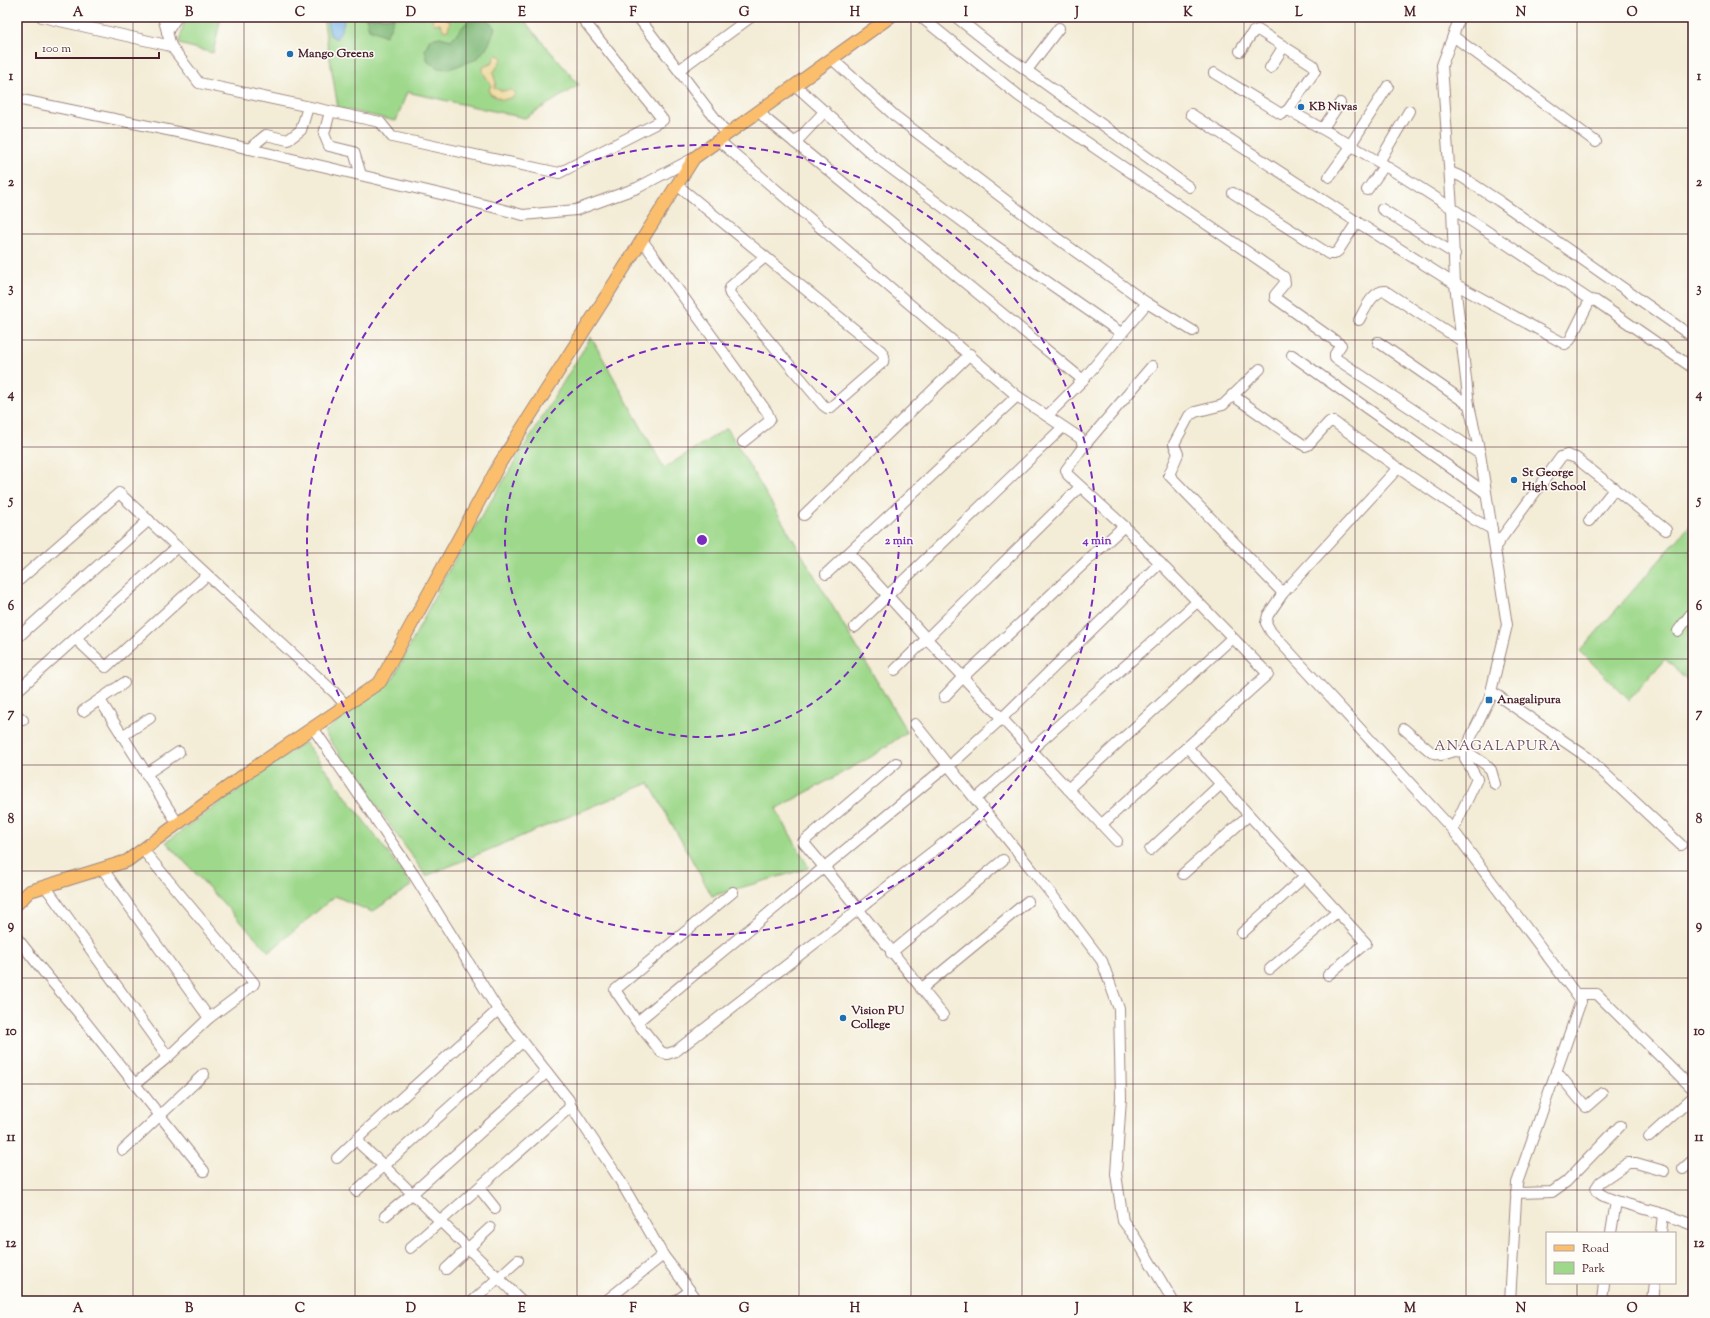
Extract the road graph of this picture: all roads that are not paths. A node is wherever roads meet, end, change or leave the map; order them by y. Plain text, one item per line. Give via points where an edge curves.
1 (42, 17) edge
2 (163, 17) edge
3 (177, 17) edge
4 (581, 17) edge
5 (638, 17) edge
6 (751, 17) edge
7 (890, 17) edge
8 (921, 17) edge
9 (956, 17) edge
10 (1460, 17) edge
11 (1059, 28) dead end
12 (166, 32) junction
13 (1453, 36) junction
14 (171, 46) junction
15 (1284, 46) junction
16 (1240, 51) dead end
17 (832, 58) junction
18 (1270, 68) dead end
19 (678, 70) junction
20 (1027, 70) junction
21 (1214, 73) dead end
22 (795, 85) junction
23 (1388, 86) dead end
24 (17, 99) edge
25 (1340, 103) dead end
26 (308, 107) junction
27 (1288, 110) junction
28 (759, 111) junction
29 (824, 111) junction
30 (1409, 111) dead end
31 (330, 112) junction
32 (1191, 114) dead end
33 (1323, 128) junction
34 (722, 137) junction
35 (1596, 142) dead end
36 (795, 143) junction
37 (1351, 145) junction
38 (249, 149) junction
39 (694, 158) junction
40 (1382, 163) junction
41 (1450, 172) junction
42 (360, 175) junction
43 (1329, 177) dead end
44 (677, 185) junction
45 (1189, 186) dead end
46 (1367, 190) dead end
47 (1233, 193) dead end
48 (1382, 208) dead end
49 (1452, 209) junction
50 (1357, 222) junction
51 (642, 240) junction
52 (1455, 254) junction
53 (765, 257) junction
54 (1455, 284) junction
55 (1590, 300) junction
56 (1147, 303) junction
57 (1359, 320) dead end
58 (1193, 331) dead end
59 (1121, 333) junction
60 (1693, 336) edge
61 (1462, 341) junction
62 (1378, 342) dead end
63 (970, 354) junction
64 (1292, 355) dead end
65 (1152, 366) dead end
66 (1693, 368) edge
67 (1260, 369) dead end
68 (1083, 380) junction
69 (1232, 395) junction
70 (1017, 396) junction
71 (1469, 405) junction
72 (1046, 416) junction
73 (1062, 427) junction
74 (743, 442) dead end
75 (1083, 446) junction
76 (1480, 454) junction
77 (1398, 468) junction
78 (1080, 487) junction
79 (1614, 488) junction
80 (1486, 493) junction
81 (804, 515) dead end
82 (149, 520) junction
83 (1589, 521) dead end
84 (1124, 526) junction
85 (1492, 529) junction
86 (1666, 530) dead end
87 (177, 547) junction
88 (1495, 547) junction
89 (849, 552) junction
90 (1160, 563) junction
91 (207, 574) junction
92 (826, 574) dead end
93 (17, 582) edge
94 (1283, 593) junction
95 (888, 596) junction
96 (1198, 602) junction
97 (1693, 610) edge
98 (855, 627) dead end
99 (1678, 631) dead end
100 (17, 638) edge
101 (1232, 638) junction
102 (76, 639) junction
103 (927, 639) junction
104 (895, 670) dead end
105 (963, 677) junction
106 (124, 683) dead end
107 (17, 691) edge
108 (1491, 691) junction
109 (944, 697) dead end
110 (100, 700) junction
111 (346, 706) junction
112 (83, 711) dead end
113 (150, 718) dead end
114 (1002, 718) junction
115 (915, 724) dead end
116 (313, 728) junction
117 (1404, 729) dead end
118 (122, 736) junction
119 (1187, 747) junction
120 (1032, 750) junction
121 (179, 752) dead end
122 (1467, 752) junction
123 (952, 763) junction
124 (896, 764) dead end
125 (146, 774) junction
126 (1221, 784) junction
127 (1495, 784) dead end
128 (1068, 789) junction
129 (976, 800) junction
130 (985, 811) junction
131 (1249, 815) junction
132 (178, 824) junction
133 (1102, 824) junction
134 (1453, 830) junction
135 (1117, 841) dead end
136 (1681, 845) dead end
137 (143, 850) junction
138 (1150, 850) dead end
139 (1003, 860) dead end
140 (825, 867) junction
141 (102, 868) junction
142 (1184, 874) dead end
143 (1305, 876) junction
144 (45, 886) junction
145 (733, 892) dead end
146 (1028, 901) dead end
147 (17, 904) edge
148 (858, 908) junction
149 (1337, 912) junction
150 (1242, 933) dead end
151 (17, 938) edge
152 (891, 952) junction
153 (1270, 969) dead end
154 (1328, 975) dead end
155 (921, 989) junction
156 (1576, 994) junction
157 (498, 1010) junction
158 (943, 1015) dead end
159 (209, 1018) junction
160 (637, 1022) junction
161 (522, 1042) junction
162 (168, 1056) junction
163 (1556, 1071) junction
164 (547, 1072) junction
165 (204, 1074) dead end
166 (136, 1084) junction
167 (1693, 1089) edge
168 (1602, 1093) dead end
169 (1693, 1097) edge
170 (570, 1105) junction
171 (160, 1116) junction
172 (1620, 1126) dead end
173 (360, 1136) junction
174 (1649, 1137) dead end
175 (123, 1150) dead end
176 (337, 1158) dead end
177 (1693, 1160) edge
178 (383, 1165) junction
179 (1683, 1169) dead end
180 (204, 1171) dead end
181 (1664, 1171) dead end
182 (479, 1188) junction
183 (356, 1191) dead end
184 (413, 1193) junction
185 (1516, 1193) junction
186 (1616, 1201) junction
187 (495, 1208) dead end
188 (1663, 1214) junction
189 (385, 1216) dead end
190 (441, 1222) junction
191 (1693, 1225) edge
192 (490, 1228) dead end
193 (1611, 1232) edge
194 (1661, 1232) edge
195 (410, 1248) dead end
196 (468, 1248) junction
197 (663, 1255) junction
198 (518, 1260) dead end
199 (446, 1269) dead end
200 (499, 1278) junction
201 (1604, 1284) edge
202 (1654, 1284) edge
203 (690, 1291) junction
204 (474, 1300) edge
205 (522, 1301) edge
206 (606, 1301) edge
207 (676, 1301) edge
208 (698, 1301) edge
209 (1173, 1301) edge
210 (1510, 1301) edge
211 (1602, 1301) edge
212 (1652, 1301) edge

1 - 14 street
2 - 12 street
3 - 12 street
4 - 31 street via 663,120 559,172 392,137 380,122
5 - 19 street
6 - 19 street
7 - 17 main road
8 - 76 street via 1019,96 1284,277 1285,283 1275,298 1341,345 1335,358
9 - 20 street
10 - 13 street
11 - 20 street
12 - 14 street
13 - 35 street
13 - 41 street via 1442,65
14 - 26 street via 199,83
15 - 16 street via 1258,30 1253,32
15 - 18 street
15 - 27 street via 1313,65 1315,71
17 - 22 main road
17 - 56 street via 895,116 1033,221
19 - 34 street
20 - 45 street
21 - 27 street via 1274,111 1281,114
22 - 28 main road
22 - 29 street
23 - 37 street
24 - 38 street
25 - 33 street
26 - 31 street
26 - 38 street via 301,130 288,140 266,134
27 - 33 street
28 - 34 main road
28 - 36 street
29 - 36 street
29 - 59 street via 873,155 990,242
30 - 40 street
31 - 42 street via 324,134 329,146 354,152
32 - 50 street
33 - 37 street
34 - 39 main road
34 - 63 street
36 - 68 street
37 - 40 street
37 - 43 street
38 - 42 street
39 - 42 street via 637,188 576,210 523,215
39 - 44 main road
40 - 46 street
40 - 49 street
41 - 49 street
41 - 60 street via 1498,201
44 - 51 main road
44 - 53 street
47 - 50 street via 1329,254 1338,251
48 - 52 street
49 - 52 street
49 - 55 street
50 - 54 street
51 - 74 street via 767,412 770,419 768,423
51 - 111 main road via 500,463 380,682
52 - 54 street
53 - 53 street via 731,286 730,294 823,405 830,408 883,362 884,356
54 - 55 street via 1565,344 1570,340
54 - 61 street
55 - 66 street via 1596,301
56 - 58 street
56 - 59 street
57 - 61 street via 1375,295 1385,291
59 - 68 street
61 - 71 street
62 - 71 street
63 - 70 street
63 - 81 street
64 - 80 street
65 - 75 street
67 - 69 street
68 - 72 street
69 - 77 street via 1305,446 1329,422 1334,422
69 - 94 street via 1220,406 1194,412 1189,416 1174,444 1178,454 1169,475
70 - 72 street
70 - 89 street
71 - 76 street
72 - 73 street
73 - 75 street via 1080,438
73 - 95 street
75 - 78 street via 1066,470
76 - 80 street
77 - 85 street
77 - 94 street
78 - 84 street
78 - 103 street
79 - 83 street
79 - 86 street
79 - 88 street via 1576,458 1567,455 1561,457
80 - 85 street
82 - 87 street
82 - 93 street via 120,493
82 - 100 street
84 - 90 street
84 - 105 street
85 - 88 street
87 - 91 street
87 - 102 street
88 - 108 street via 1508,625
89 - 92 street
89 - 95 street
90 - 96 street
90 - 114 street
91 - 102 street via 106,667
91 - 111 street
94 - 134 street via 1268,615 1266,623 1271,632
95 - 98 street
95 - 103 street
96 - 101 street
96 - 120 street
97 - 99 street
101 - 119 street via 1268,674
101 - 128 street
102 - 107 street
103 - 104 street
103 - 105 street
105 - 109 street
105 - 114 street
106 - 110 street
108 - 122 street
108 - 136 street via 1587,757
110 - 112 street
110 - 118 street
111 - 116 main road
113 - 118 street
114 - 120 street
114 - 123 street
115 - 123 street
116 - 132 main road
116 - 157 street via 414,874
117 - 122 street via 1430,752 1441,755
118 - 125 street
119 - 126 street
119 - 133 street
120 - 128 street
120 - 129 street
121 - 125 street
122 - 127 street via 1486,764
122 - 134 street via 1465,758 1478,779
123 - 129 street
123 - 140 street
124 - 140 street via 803,842
125 - 132 street
126 - 131 street
126 - 138 street
128 - 133 street
129 - 130 street
130 - 148 street
130 - 209 street via 1102,961 1119,1009 1121,1098 1116,1174 1123,1221
131 - 142 street
131 - 143 street
132 - 137 main road
133 - 135 street
134 - 156 street
137 - 141 main road via 127,862
137 - 159 street via 253,981 253,985
139 - 152 street
140 - 148 street
140 - 160 street
141 - 144 main road
141 - 159 street
143 - 149 street
143 - 150 street
144 - 147 main road via 30,891
144 - 162 street
145 - 160 street via 615,990
146 - 155 street
148 - 152 street
148 - 160 street via 676,1051 667,1054 661,1052
149 - 153 street
149 - 154 street via 1366,943
151 - 166 street
152 - 155 street
155 - 158 street
156 - 163 street via 1581,1000
156 - 167 street via 1597,994
157 - 161 street
157 - 173 street
159 - 162 street
161 - 164 street
161 - 178 street
162 - 166 street
163 - 168 street via 1586,1107
163 - 185 street via 1517,1183
164 - 170 street via 569,1100
164 - 184 street
165 - 171 street
166 - 171 street
169 - 174 street
170 - 182 street
170 - 197 street via 618,1177
171 - 175 street
171 - 180 street
172 - 185 street via 1558,1189 1552,1192
173 - 176 street
173 - 178 street via 361,1145
177 - 179 street
178 - 183 street
178 - 184 street
181 - 186 street via 1628,1163 1600,1182 1596,1188 1601,1195
182 - 187 street
182 - 190 street
184 - 189 street
184 - 190 street
185 - 210 street
186 - 188 street
186 - 193 street
188 - 191 street
188 - 194 street
190 - 195 street
190 - 196 street
192 - 196 street
196 - 199 street
196 - 200 street
197 - 203 street
197 - 206 street
198 - 200 street
200 - 204 street
200 - 205 street
201 - 211 street
202 - 212 street
203 - 207 street
203 - 208 street

